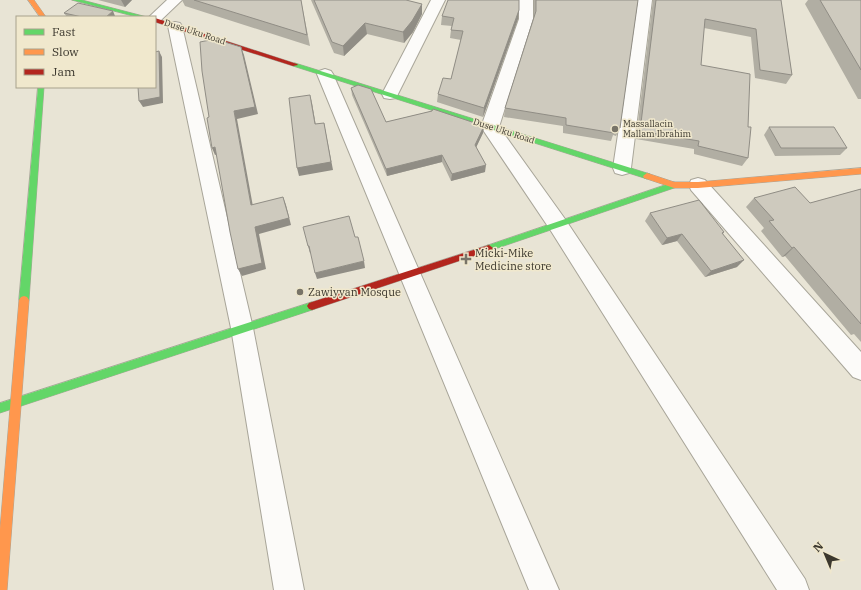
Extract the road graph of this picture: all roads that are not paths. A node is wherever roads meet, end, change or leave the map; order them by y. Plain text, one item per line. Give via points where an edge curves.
1 (31, 0) edge
2 (75, 0) edge
3 (176, 0) edge
4 (438, 0) edge
5 (526, 0) edge
6 (645, 0) edge
7 (43, 16) edge
8 (140, 16) edge
9 (156, 18) edge
10 (156, 19) edge
11 (175, 26) junction
12 (325, 74) junction
13 (41, 88) edge
14 (390, 94) junction
15 (490, 126) junction
16 (622, 168) junction
17 (861, 171) edge
18 (674, 185) junction
19 (698, 185) junction
20 (558, 225) junction
21 (410, 273) junction
22 (242, 328) junction
23 (861, 369) edge
24 (16, 403) junction
25 (0, 408) edge
26 (1, 590) edge
27 (289, 590) edge
28 (544, 590) edge
29 (794, 590) edge

1 - 7 street
2 - 8 street
3 - 9 street
4 - 14 street
5 - 15 street via 526,19
6 - 16 street
10 - 11 street, Duse Uku Road
11 - 12 street, Duse Uku Road
11 - 22 street
12 - 14 street, Duse Uku Road
12 - 21 street
13 - 24 street
14 - 15 street, Duse Uku Road
15 - 16 street, Duse Uku Road
15 - 20 street
16 - 18 street, Duse Uku Road
17 - 19 street, Duse Uku Road
18 - 19 street, Duse Uku Road
18 - 20 street
19 - 23 street
20 - 21 street
20 - 29 street
21 - 22 street
21 - 28 street
22 - 24 street
22 - 27 street
24 - 25 street
24 - 26 street

